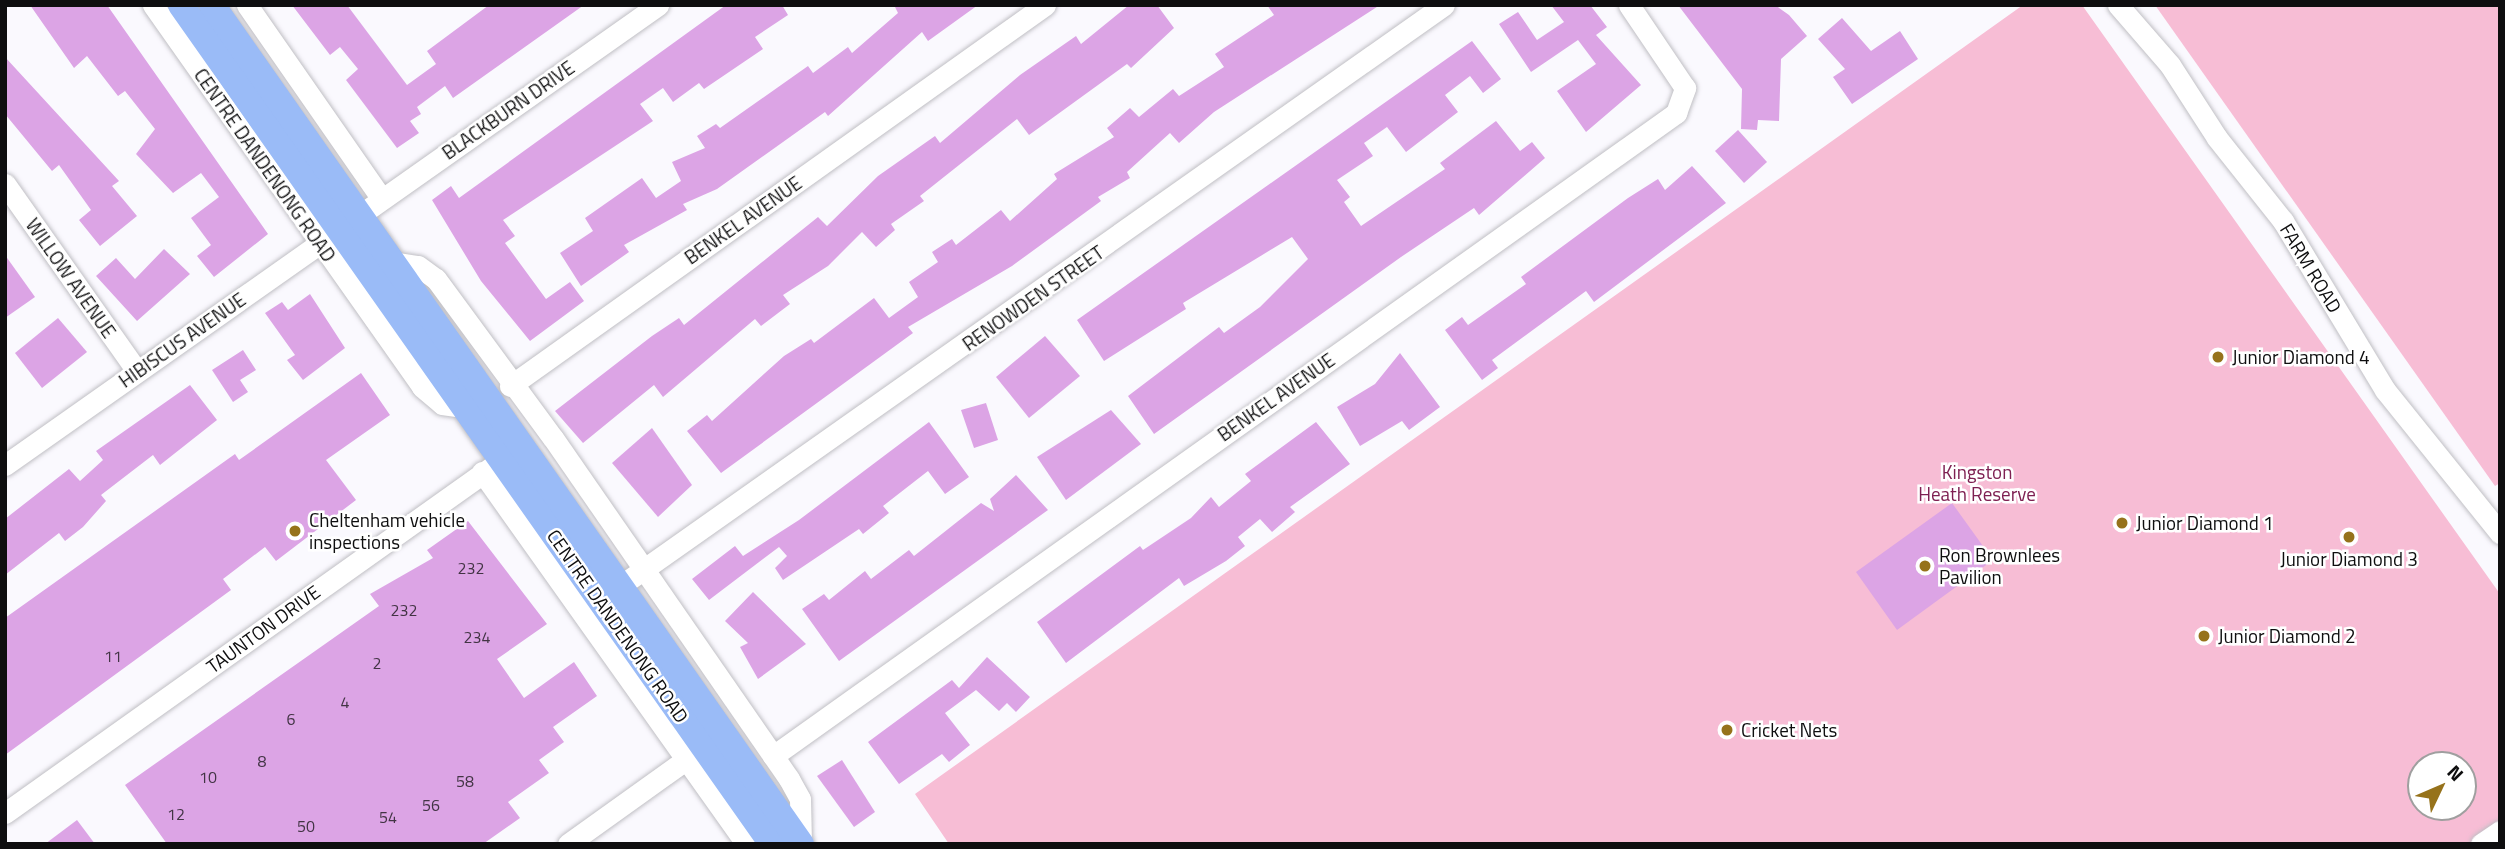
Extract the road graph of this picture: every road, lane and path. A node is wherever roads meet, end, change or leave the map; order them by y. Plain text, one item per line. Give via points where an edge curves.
1 (153, 5) edge
2 (181, 5) edge
3 (212, 5) edge
4 (247, 5) edge
5 (658, 5) edge
6 (1045, 5) edge
7 (1444, 5) edge
8 (1629, 5) edge
9 (2118, 5) edge
10 (5, 184) edge
11 (382, 199) junction
12 (339, 229) junction
13 (392, 262) junction
14 (137, 371) junction
15 (510, 386) junction
16 (560, 456) junction
17 (501, 459) junction
18 (5, 465) edge
19 (2500, 533) edge
20 (644, 573) junction
21 (620, 586) junction
22 (704, 747) junction
23 (773, 756) junction
24 (5, 813) edge
25 (2500, 831) edge
26 (568, 844) edge
27 (746, 844) edge
28 (772, 844) edge
29 (801, 844) edge
30 (2482, 844) edge

1 - 12 street, CENTRE DANDENONG ROAD
2 - 12 main road, CENTRE DANDENONG ROAD
3 - 12 main road, CENTRE DANDENONG ROAD
4 - 11 street
5 - 11 street, BLACKBURN DRIVE
6 - 15 street, BENKEL AVENUE
7 - 20 street, RENOWDEN STREET
8 - 23 street, BENKEL AVENUE via 1685,88 1676,113
9 - 19 street, FARM ROAD via 2170,65 2217,138 2283,221 2385,390
10 - 14 street, WILLOW AVENUE
11 - 12 street, BLACKBURN DRIVE
12 - 13 main road, CENTRE DANDENONG ROAD
12 - 14 street, HIBISCUS AVENUE
12 - 17 main road, CENTRE DANDENONG ROAD
13 - 15 street, CENTRE DANDENONG ROAD via 418,266 436,279
13 - 17 main road, CENTRE DANDENONG ROAD
14 - 18 street, HIBISCUS AVENUE
15 - 16 street, CENTRE DANDENONG ROAD
16 - 17 street
16 - 20 street, CENTRE DANDENONG ROAD
17 - 21 main road, CENTRE DANDENONG ROAD
17 - 22 main road, CENTRE DANDENONG ROAD
17 - 24 street, TAUNTON DRIVE
20 - 21 street, RENOWDEN STREET
20 - 23 street, CENTRE DANDENONG ROAD
21 - 22 main road, CENTRE DANDENONG ROAD
22 - 26 street
22 - 27 street, CENTRE DANDENONG ROAD
22 - 28 main road, CENTRE DANDENONG ROAD
22 - 29 main road, CENTRE DANDENONG ROAD
23 - 29 street, CENTRE DANDENONG ROAD via 800,799
25 - 30 street

